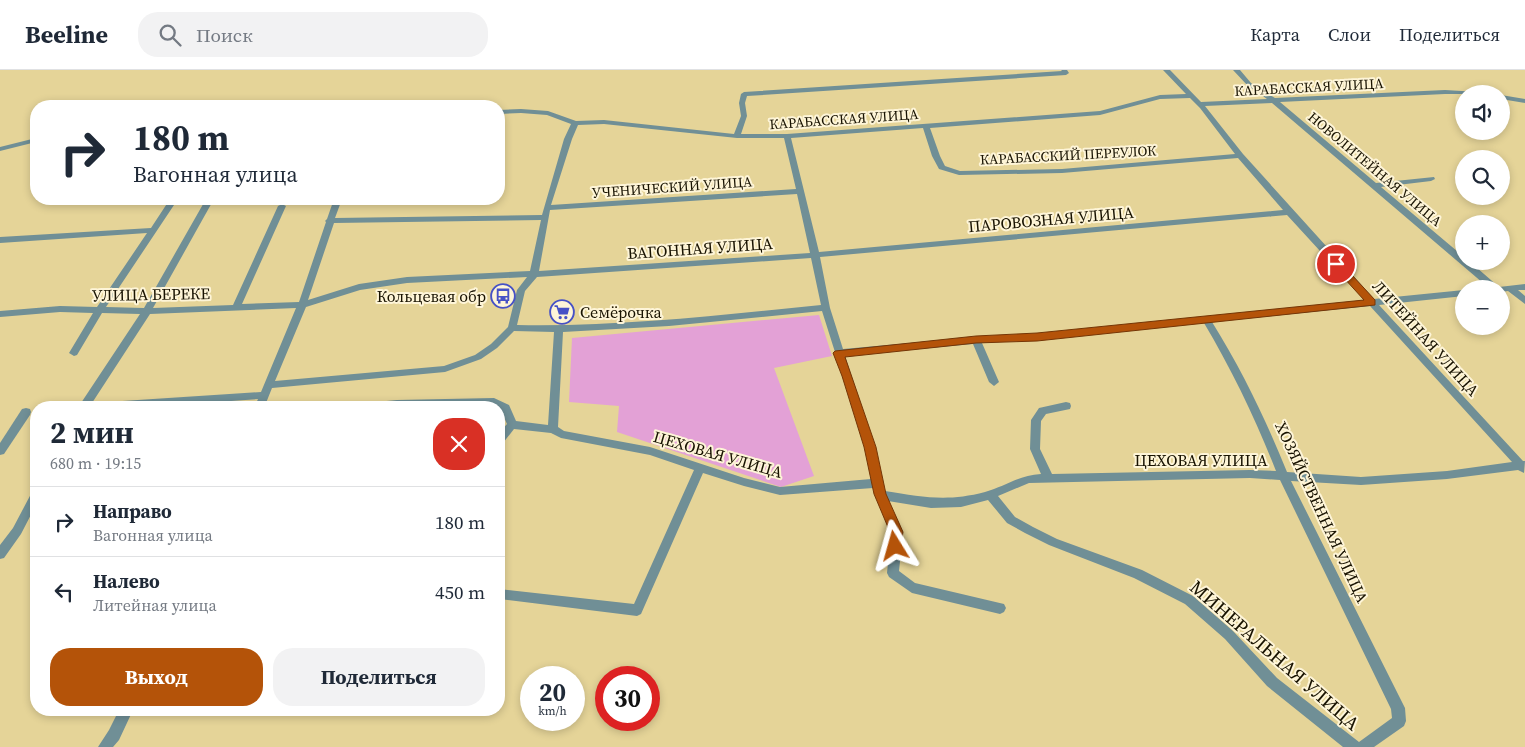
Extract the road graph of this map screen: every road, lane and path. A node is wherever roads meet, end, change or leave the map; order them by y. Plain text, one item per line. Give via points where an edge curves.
1 (1064, 70) edge
2 (1166, 70) edge
3 (1236, 70) edge
4 (1455, 93) edge
5 (1190, 96) junction
6 (1510, 98) edge
7 (1273, 100) junction
8 (1525, 101) edge
9 (1200, 104) junction
10 (505, 112) edge
11 (576, 123) junction
12 (926, 126) junction
13 (737, 136) junction
14 (787, 136) junction
15 (30, 142) edge
16 (0, 150) edge
17 (1240, 156) junction
18 (1431, 179) dead end
19 (1373, 186) junction
20 (800, 191) junction
21 (170, 205) edge
22 (207, 205) edge
23 (336, 205) edge
24 (282, 206) dead end
25 (547, 208) junction
26 (1289, 212) junction
27 (545, 217) junction
28 (329, 221) junction
29 (153, 230) junction
30 (0, 240) edge
31 (815, 255) junction
32 (534, 274) junction
33 (1485, 280) edge
34 (1525, 287) edge
35 (1510, 288) edge
36 (1510, 291) edge
37 (1455, 294) edge
38 (1525, 301) edge
39 (1372, 302) junction
40 (302, 305) junction
41 (236, 308) junction
42 (826, 308) junction
43 (100, 310) junction
44 (147, 311) junction
45 (0, 314) edge
46 (1206, 319) junction
47 (512, 328) junction
48 (559, 330) junction
49 (976, 340) junction
50 (74, 353) dead end
51 (838, 353) junction
52 (994, 382) dead end
53 (269, 385) junction
54 (264, 395) junction
55 (87, 401) edge
56 (174, 401) edge
57 (262, 401) edge
58 (1066, 406) dead end
59 (505, 410) edge
60 (26, 412) dead end
61 (512, 425) junction
62 (553, 429) junction
63 (505, 433) edge
64 (0, 451) edge
65 (700, 467) junction
66 (1524, 467) edge
67 (1048, 478) junction
68 (1284, 478) junction
69 (878, 489) junction
70 (990, 495) junction
71 (30, 507) edge
72 (0, 554) edge
73 (505, 595) edge
74 (1000, 608) dead end
75 (123, 716) edge
76 (105, 747) edge
77 (1354, 747) edge
78 (1363, 747) edge

1 - 13 street via 1066,73 744,94 744,116
2 - 5 street, ЛИТЕЙНАЯ УЛИЦА
3 - 7 street, НОВОЛИТЕЙНАЯ УЛИЦА via 1249,84
4 - 7 street, КАРАБАССКАЯ УЛИЦА
5 - 9 street, ЛИТЕЙНАЯ УЛИЦА
5 - 12 street, КАРАБАССКАЯ УЛИЦА via 1154,98 1100,113
6 - 8 street
7 - 9 street, КАРАБАССКАЯ УЛИЦА
7 - 19 street, НОВОЛИТЕЙНАЯ УЛИЦА
9 - 17 street, ЛИТЕЙНАЯ УЛИЦА
10 - 11 street, КАРАБАССКАЯ УЛИЦА via 548,113
11 - 13 street, КАРАБАССКАЯ УЛИЦА via 604,122
11 - 25 street
12 - 14 street, КАРАБАССКАЯ УЛИЦА
12 - 17 street, КАРАБАССКИЙ ПЕРЕУЛОК via 942,167 959,173 1062,170
13 - 14 street, КАРАБАССКАЯ УЛИЦА
14 - 20 street
15 - 16 street
17 - 26 street, ЛИТЕЙНАЯ УЛИЦА
18 - 19 street
19 - 33 street, НОВОЛИТЕЙНАЯ УЛИЦА
20 - 25 street, УЧЕНИЧЕСКИЙ УЛИЦА
20 - 31 street
21 - 29 street
22 - 44 street
23 - 28 street
24 - 41 street
25 - 27 street
26 - 31 street, ПАРОВОЗНАЯ УЛИЦА
26 - 39 street, ЛИТЕЙНАЯ УЛИЦА
27 - 28 street
27 - 32 street
28 - 40 street
29 - 30 street
29 - 43 street
31 - 32 street, ВАГОННАЯ УЛИЦА
31 - 42 street
32 - 40 street via 407,280 359,287
32 - 47 street via 521,290
34 - 35 street
36 - 38 street
37 - 39 street
39 - 46 street
39 - 66 street, ЛИТЕЙНАЯ УЛИЦА
40 - 41 street, УЛИЦА БЕРЕКЕ
40 - 53 street
41 - 44 street, УЛИЦА БЕРЕКЕ
42 - 48 street
42 - 51 street
43 - 44 street, УЛИЦА БЕРЕКЕ
43 - 45 street, УЛИЦА БЕРЕКЕ via 60,309
43 - 50 street
44 - 55 street
46 - 49 street via 1037,337
46 - 68 street, ХОЗЯЙСТВЕННАЯ УЛИЦА via 1262,422
47 - 48 street
47 - 53 street via 478,357 445,369
48 - 62 street
49 - 51 street
49 - 52 street
51 - 69 street via 870,447
53 - 54 street
54 - 56 street
54 - 57 street
58 - 67 street via 1043,412 1036,420 1035,449
59 - 61 street
60 - 64 street
61 - 62 street, ЦЕХОВАЯ УЛИЦА
61 - 63 street
62 - 65 street, ЦЕХОВАЯ УЛИЦА via 561,434 650,450
65 - 69 street, ЦЕХОВАЯ УЛИЦА via 780,491
65 - 73 street via 637,610
66 - 68 street, ЦЕХОВАЯ УЛИЦА via 1361,481
67 - 68 street, ЦЕХОВАЯ УЛИЦА via 1250,474
67 - 70 street, ЦЕХОВАЯ УЛИЦА via 1028,479
68 - 78 street, ХОЗЯЙСТВЕННАЯ УЛИЦА via 1398,708 1399,721
69 - 70 street, ЦЕХОВАЯ УЛИЦА via 931,503 960,502
69 - 74 street via 897,532 893,573 912,588
70 - 77 street, МИНЕРАЛЬНАЯ УЛИЦА via 1011,520 1029,530 1138,574 1188,600 1229,635 1272,682
71 - 72 street via 18,531
75 - 76 street

